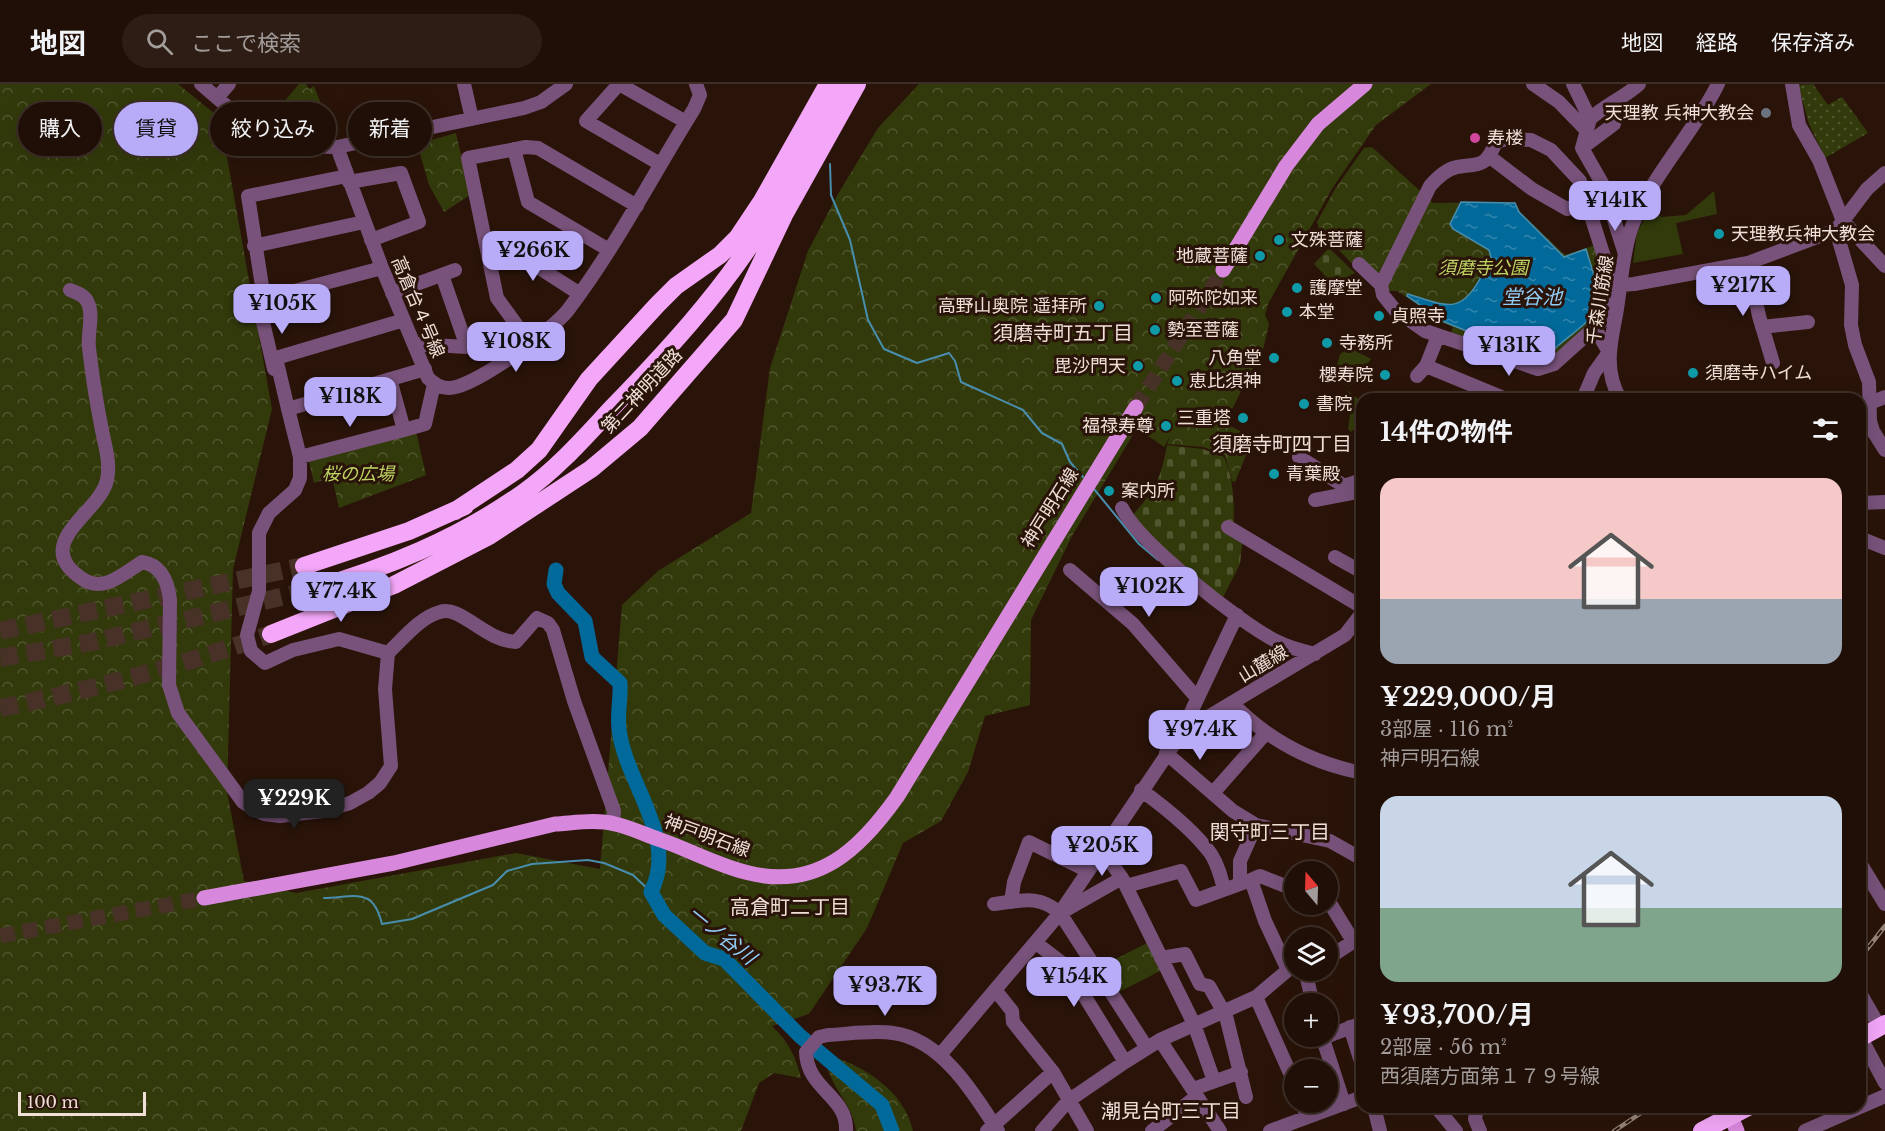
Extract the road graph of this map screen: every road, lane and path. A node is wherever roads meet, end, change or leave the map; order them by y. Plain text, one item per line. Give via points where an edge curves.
1 (201, 84) edge
2 (229, 84) edge
3 (464, 84) edge
4 (566, 84) edge
5 (619, 84) edge
6 (696, 84) edge
7 (828, 84) edge
8 (843, 84) edge
9 (857, 84) edge
10 (865, 84) edge
11 (1365, 84) edge
12 (1533, 84) edge
13 (1574, 84) edge
14 (1639, 84) edge
15 (1718, 84) edge
16 (1792, 84) edge
17 (217, 98) junction
18 (222, 102) edge
19 (472, 118) junction
20 (686, 123) junction
21 (821, 123) junction
22 (1614, 124) dead end
23 (1588, 125) junction
24 (336, 147) joint
25 (1582, 148) junction
26 (514, 150) junction
27 (1490, 157) junction
28 (660, 164) junction
29 (1885, 173) edge
30 (348, 179) junction
31 (1588, 202) junction
32 (637, 206) junction
33 (773, 207) junction
34 (364, 222) junction
35 (1840, 226) junction
36 (371, 240) junction
37 (254, 246) junction
38 (609, 250) junction
39 (488, 254) junction
40 (1626, 254) junction
41 (1748, 263) junction
42 (1359, 264) dead end
43 (1885, 266) edge
44 (382, 267) junction
45 (1222, 270) tunnel mouth
46 (1617, 284) junction
47 (1381, 285) junction
48 (70, 290) dead end
49 (392, 293) junction
50 (580, 294) junction
51 (264, 299) junction
52 (404, 320) junction
53 (1808, 322) dead end
54 (469, 323) dead end
55 (1594, 327) junction
56 (1762, 327) junction
57 (1438, 336) junction
58 (529, 342) junction
59 (414, 344) junction
60 (467, 347) junction
61 (1609, 352) junction
62 (1773, 363) dead end
63 (425, 369) junction
64 (280, 374) junction
65 (390, 379) junction
66 (434, 384) junction
67 (1490, 393) edge
68 (1586, 393) edge
69 (1617, 393) edge
70 (1885, 397) edge
71 (1870, 403) junction
72 (1136, 407) tunnel mouth
73 (288, 409) junction
74 (610, 410) junction
75 (1879, 424) edge
76 (404, 430) junction
77 (1885, 448) edge
78 (300, 457) junction
79 (1299, 457) dead end
80 (1356, 482) edge
81 (1356, 492) edge
82 (1315, 500) dead end
83 (1885, 502) edge
84 (1866, 503) edge
85 (1122, 508) dead end
86 (455, 511) junction
87 (1228, 527) dead end
88 (1866, 540) edge
89 (1885, 548) edge
90 (1335, 556) dead end
91 (304, 566) tunnel mouth
92 (1356, 568) edge
93 (1070, 570) dead end
94 (310, 591) tunnel mouth
95 (1356, 603) edge
96 (1235, 618) junction
97 (1356, 621) edge
98 (271, 634) tunnel mouth
99 (388, 653) junction
100 (1315, 654) junction
101 (1197, 698) junction
102 (1233, 704) junction
103 (1198, 723) junction
104 (1265, 734) junction
105 (1166, 753) junction
106 (1356, 771) edge
107 (1141, 790) junction
108 (1214, 793) junction
109 (614, 823) junction
110 (1256, 825) junction
111 (1102, 850) junction
112 (1356, 856) edge
113 (1088, 871) junction
114 (1866, 873) edge
115 (1124, 882) junction
116 (1245, 882) junction
117 (1284, 884) edge
118 (1224, 890) junction
119 (204, 898) tunnel mouth
120 (1011, 902) junction
121 (994, 904) dead end
122 (1885, 904) edge
123 (1060, 913) junction
124 (1338, 913) edge
125 (1356, 936) edge
126 (1356, 940) edge
127 (1036, 943) junction
128 (1338, 952) edge
129 (1284, 957) edge
130 (1161, 958) junction
131 (1284, 975) edge
132 (996, 991) junction
133 (1256, 997) junction
134 (1866, 1002) edge
135 (1222, 1013) junction
136 (1194, 1024) junction
137 (1356, 1025) edge
138 (1882, 1025) edge
139 (1338, 1032) edge
140 (1866, 1034) edge
141 (1160, 1040) junction
142 (1327, 1047) edge
143 (1147, 1048) junction
144 (1866, 1049) edge
145 (940, 1055) junction
146 (1284, 1060) edge
147 (1125, 1062) junction
148 (1053, 1072) junction
149 (1241, 1072) junction
150 (1214, 1081) junction
151 (1885, 1083) edge
152 (1195, 1093) junction
153 (1885, 1096) edge
154 (1246, 1097) dead end
155 (1356, 1099) edge
156 (1068, 1101) junction
157 (1344, 1104) junction
158 (1866, 1104) edge
159 (1306, 1113) edge
160 (1376, 1113) edge
161 (1441, 1113) edge
162 (1476, 1113) edge
163 (1846, 1113) edge
164 (1307, 1117) junction
165 (1734, 1124) edge
166 (993, 1129) edge
167 (846, 1131) edge
168 (1042, 1131) edge
169 (1088, 1131) edge
170 (1152, 1131) edge
171 (1220, 1131) edge
172 (1270, 1131) edge
173 (1380, 1131) edge
174 (1456, 1131) edge
175 (1480, 1131) edge
176 (1702, 1131) edge
177 (1805, 1131) edge

1 - 17 street
2 - 17 street
3 - 19 street
4 - 19 street via 541,102
5 - 20 street
5 - 28 street via 586,121
6 - 20 street, 高倉台４号線 via 700,95
7 - 21 highway
8 - 21 highway, 第二神明道路
9 - 21 highway, 第二神明道路
10 - 21 highway
11 - 45 main road via 1318,124 1286,166
12 - 23 street
13 - 23 street
14 - 23 street via 1606,104
15 - 40 street, 千森川筋線 via 1708,106 1650,193 1632,228
16 - 35 street via 1800,125 1819,160
17 - 18 street
19 - 24 street
20 - 28 street, 高倉台４号線
21 - 33 highway, 第二神明道路
22 - 25 street
23 - 25 street
24 - 30 street, 高倉台４号線
25 - 40 street via 1603,184
26 - 32 street via 538,148
26 - 38 street via 528,202
26 - 39 street via 468,158
27 - 31 street via 1532,189 1567,209
27 - 31 street via 1496,142 1531,140 1551,150 1580,182
27 - 47 street via 1479,166 1455,167 1430,186
28 - 32 street, 高倉台４号線
29 - 35 street via 1867,189
30 - 34 street, 高倉台４号線
30 - 36 street via 401,173 425,220
30 - 37 street via 248,196
31 - 46 street
32 - 38 street, 高倉台４号線
33 - 74 highway, 第二神明道路 via 728,276 659,360
33 - 86 highway via 666,295 589,378 539,450 517,470
33 - 98 highway, 第二神明道路 via 734,320 640,429 617,449 530,511 439,563 352,604
34 - 36 street, 高倉台４号線
34 - 37 street
35 - 41 street
35 - 43 street
35 - 71 street via 1852,285 1851,325 1869,382
36 - 44 street, 高倉台４号線
37 - 51 street
38 - 50 street, 高倉台４号線
39 - 50 street via 510,249
39 - 58 street via 497,298
40 - 46 street, 千森川筋線
41 - 46 street
41 - 56 street
42 - 47 street
44 - 49 street, 高倉台４号線
44 - 51 street
46 - 55 street via 1610,309
46 - 61 street, 千森川筋線
47 - 57 street via 1383,295 1395,310
48 - 99 street via 88,303 88,347 108,469 103,491 63,542 66,562 78,577 93,584 115,580 142,562 159,569 169,589 171,697 178,713 243,802 272,815 323,811 350,803 380,783 391,766 385,689
49 - 52 street, 高倉台４号線
49 - 60 street via 448,273
50 - 58 street, 高倉台４号線 via 566,313
51 - 64 street via 259,305 276,376
52 - 59 street, 高倉台４号線
52 - 64 street via 276,358
53 - 56 street
54 - 60 street
55 - 57 street via 1554,363 1538,369
55 - 61 street
56 - 62 street
57 - 67 street via 1432,372
58 - 66 street, 高倉台４号線 via 481,378 463,386 447,389
59 - 60 street
59 - 63 street, 高倉台４号線
61 - 68 street
61 - 69 street, 千森川筋線 via 1610,377
63 - 65 street
63 - 66 street, 高倉台４号線
64 - 73 street
65 - 73 street
65 - 76 street
66 - 76 street via 425,424
70 - 71 street
71 - 75 street
72 - 109 main road, 神戸明石線 via 897,797 873,830 850,852 817,871 785,877 748,873
73 - 78 street
74 - 86 highway, 第二神明道路 via 547,458
74 - 94 highway, 第二神明道路 via 557,465 489,516 406,558
75 - 77 street
76 - 78 street
78 - 99 street via 300,478 295,490 269,513 259,533 259,591 247,635 251,651 265,663 293,650 339,639
79 - 80 street via 1344,486
81 - 82 street
83 - 84 street
85 - 96 street via 1128,520 1163,556
86 - 91 highway, 第二神明道路 via 361,549
87 - 95 street
88 - 89 street
90 - 92 street
93 - 101 street via 1133,624
96 - 100 street via 1278,642
96 - 101 street
97 - 100 street, 山麓線 via 1345,635
99 - 109 street via 422,622 440,612 455,611 490,636 506,642 516,642 537,618 548,623 614,811
100 - 102 street, 山麓線
101 - 103 street via 1190,715
102 - 103 street, 山麓線
102 - 104 street
103 - 105 street, 山麓線
104 - 106 street via 1300,753
104 - 108 street
105 - 107 street, 山麓線
105 - 108 street
107 - 111 street, 山麓線
107 - 118 street via 1210,853
108 - 110 street
109 - 119 main road, 神戸明石線 via 555,824 394,863
110 - 112 street via 1330,841
110 - 116 street via 1240,861
111 - 113 street, 山麓線
111 - 115 street
113 - 120 street via 1029,843
113 - 123 street, 山麓線
114 - 122 street
115 - 118 street via 1181,871 1196,900
115 - 123 street
115 - 130 street
116 - 117 street via 1260,876
116 - 118 street
116 - 129 street
120 - 121 street
120 - 123 street via 1037,899
123 - 127 street, 山麓線
123 - 143 street
124 - 125 street
126 - 128 street
127 - 132 street, 山麓線
127 - 147 street via 1066,966
130 - 135 street via 1185,954 1200,984 1209,986
130 - 136 street
131 - 133 street
132 - 145 street, 山麓線
132 - 148 street via 1012,1011 1013,1022
133 - 135 street
133 - 146 street
134 - 138 street
135 - 136 street
135 - 149 street
136 - 141 street
136 - 150 street
137 - 139 street
138 - 140 highway
141 - 143 street
141 - 152 street
142 - 157 street
143 - 147 street
144 - 151 street
145 - 166 street
145 - 167 street via 915,1038 891,1033 819,1037 806,1052 807,1066 844,1114
147 - 156 street
148 - 156 street
148 - 166 street
149 - 150 street
149 - 154 street
150 - 152 street
152 - 170 street
152 - 171 street
153 - 158 street
155 - 157 street
156 - 168 street
156 - 169 street
157 - 164 street
159 - 164 street
160 - 173 street
161 - 174 street
162 - 175 street
163 - 177 street
164 - 172 street
165 - 176 highway

